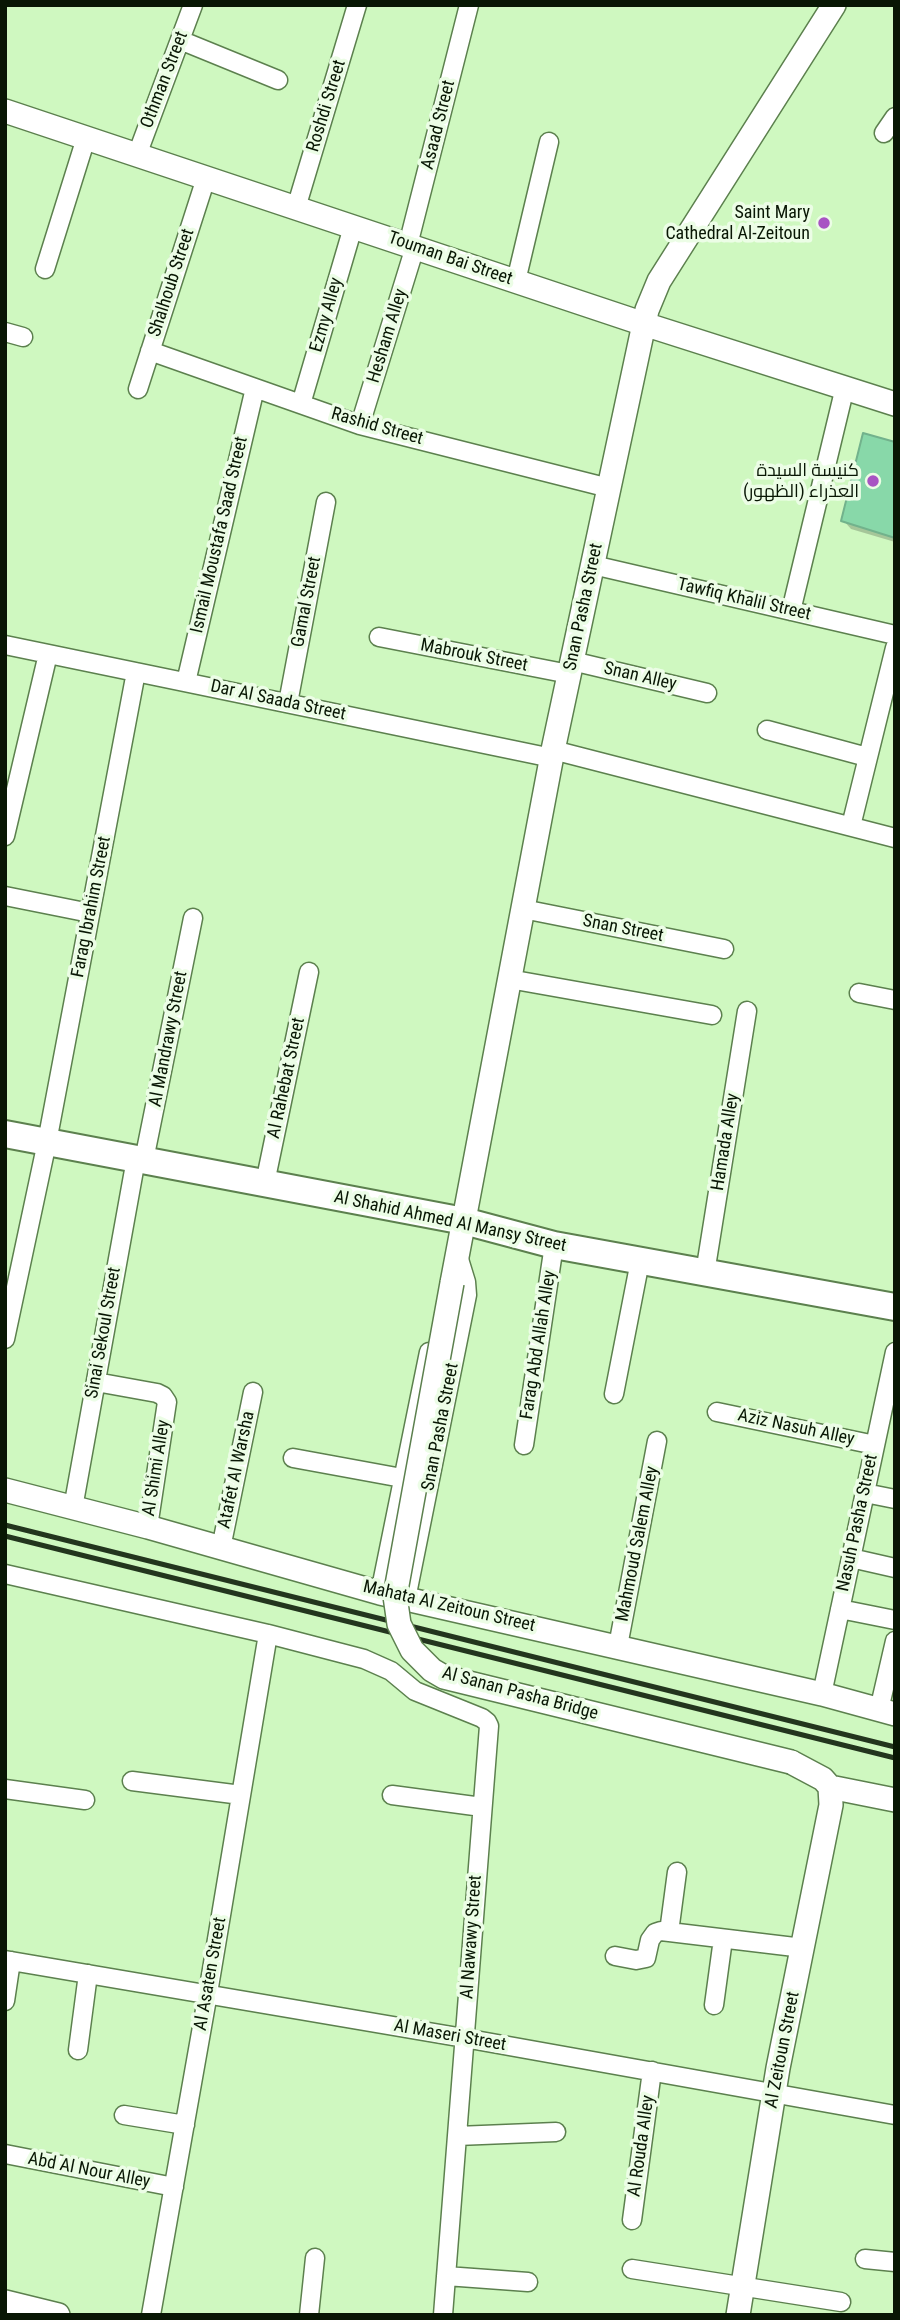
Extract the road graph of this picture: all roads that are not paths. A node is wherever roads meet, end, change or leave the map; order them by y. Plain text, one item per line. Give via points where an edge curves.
1 (194, 5) edge
2 (357, 5) edge
3 (469, 5) edge
4 (834, 5) edge
5 (180, 40) junction
6 (278, 80) dead end
7 (5, 111) edge
8 (895, 117) edge
9 (884, 133) dead end
10 (86, 138) junction
11 (550, 142) dead end
12 (137, 155) junction
13 (206, 178) junction
14 (296, 208) junction
15 (353, 227) junction
16 (412, 246) junction
17 (45, 269) dead end
18 (516, 281) junction
19 (644, 324) junction
20 (150, 351) junction
21 (845, 387) junction
22 (255, 388) junction
23 (138, 389) dead end
24 (301, 404) junction
25 (895, 404) edge
26 (360, 425) junction
27 (609, 488) junction
28 (326, 502) dead end
29 (593, 565) junction
30 (791, 611) junction
31 (895, 635) edge
32 (379, 637) dead end
33 (5, 645) edge
34 (895, 648) edge
35 (48, 654) junction
36 (571, 668) junction
37 (136, 672) junction
38 (186, 682) junction
39 (707, 693) dead end
40 (288, 703) junction
41 (767, 730) dead end
42 (552, 754) junction
43 (867, 757) junction
44 (851, 826) junction
45 (5, 836) edge
46 (895, 838) edge
47 (5, 896) edge
48 (523, 909) junction
49 (90, 913) junction
50 (194, 918) dead end
51 (724, 949) dead end
52 (310, 972) dead end
53 (509, 979) junction
54 (859, 993) dead end
55 (895, 1000) edge
56 (747, 1011) dead end
57 (712, 1014) dead end
58 (5, 1134) edge
59 (47, 1142) junction
60 (140, 1160) junction
61 (265, 1183) junction
62 (464, 1221) junction
63 (554, 1245) junction
64 (458, 1256) junction
65 (640, 1261) junction
66 (705, 1273) junction
67 (452, 1283) joint
68 (895, 1307) edge
69 (5, 1339) edge
70 (895, 1352) edge
71 (96, 1382) junction
72 (253, 1392) dead end
73 (614, 1394) dead end
74 (717, 1412) dead end
75 (657, 1441) dead end
76 (875, 1445) junction
77 (524, 1446) dead end
78 (293, 1458) dead end
79 (402, 1478) junction
80 (5, 1490) edge
81 (865, 1493) junction
82 (895, 1499) edge
83 (73, 1508) junction
84 (148, 1527) junction
85 (221, 1548) junction
86 (851, 1558) junction
87 (895, 1568) edge
88 (5, 1574) edge
89 (380, 1593) junction
90 (406, 1599) junction
91 (840, 1609) junction
92 (895, 1620) edge
93 (268, 1634) junction
94 (895, 1641) edge
95 (618, 1646) junction
96 (821, 1694) junction
97 (887, 1712) edge
98 (132, 1781) dead end
99 (830, 1787) junction
100 (5, 1789) edge
101 (241, 1795) junction
102 (391, 1795) dead end
103 (85, 1800) dead end
104 (895, 1800) edge
105 (482, 1807) junction
106 (677, 1872) dead end
107 (669, 1932) junction
108 (723, 1939) junction
109 (803, 1948) junction
110 (615, 1956) dead end
111 (8, 1961) edge
112 (88, 1974) junction
113 (208, 1993) junction
114 (5, 2001) edge
115 (714, 2005) dead end
116 (464, 2038) junction
117 (78, 2050) dead end
118 (652, 2071) junction
119 (775, 2092) junction
120 (124, 2115) dead end
121 (895, 2115) edge
122 (185, 2125) junction
123 (556, 2132) dead end
124 (457, 2136) junction
125 (5, 2154) edge
126 (174, 2187) junction
127 (632, 2220) dead end
128 (315, 2258) dead end
129 (865, 2259) dead end
130 (895, 2262) edge
131 (632, 2269) dead end
132 (446, 2276) junction
133 (528, 2283) dead end
134 (743, 2287) junction
135 (5, 2302) edge
136 (841, 2302) dead end
137 (58, 2315) edge
138 (151, 2315) edge
139 (309, 2315) edge
140 (443, 2315) edge
141 (738, 2315) edge

1 - 5 street, Othman Street
2 - 14 street, Roshdi Street
3 - 16 street, Asaad Street
4 - 19 street, Snan Pasha Street via 659,281
5 - 6 street
5 - 12 street, Othman Street
7 - 10 street, Touman Bai Street
8 - 9 street
10 - 12 street, Touman Bai Street
10 - 17 street
11 - 18 street
12 - 13 street, Touman Bai Street
13 - 14 street, Touman Bai Street
13 - 20 street, Shalhoub Street
14 - 15 street, Touman Bai Street
15 - 16 street, Touman Bai Street
15 - 24 street, Ezmy Alley
16 - 18 street, Touman Bai Street
16 - 26 street, Hesham Alley
18 - 19 street, Touman Bai Street
19 - 21 street, Touman Bai Street
19 - 27 street, Snan Pasha Street
20 - 22 street, Rashid Street
20 - 23 street, Shalhoub Street
21 - 25 street, Touman Bai Street
21 - 30 street
22 - 24 street, Rashid Street
22 - 38 street, Ismail Moustafa Saad Street
24 - 26 street, Rashid Street
26 - 27 street, Rashid Street
27 - 29 street, Snan Pasha Street
28 - 40 street, Gamal Street
29 - 30 street, Tawfiq Khalil Street
29 - 36 street, Snan Pasha Street
30 - 31 street, Tawfiq Khalil Street
32 - 36 street, Mabrouk Street
33 - 35 street, Dar Al Saada Street
34 - 43 street
35 - 37 street, Dar Al Saada Street
35 - 45 street
36 - 39 street, Snan Alley
36 - 42 street, Snan Pasha Street
37 - 38 street, Dar Al Saada Street
37 - 49 street, Farag Ibrahim Street
38 - 40 street, Dar Al Saada Street
40 - 42 street, Dar Al Saada Street
41 - 43 street
42 - 44 street, Dar Al Saada Street
42 - 48 street, Snan Pasha Street
43 - 44 street
44 - 46 street, Dar Al Saada Street
47 - 49 street
48 - 51 street, Snan Street
48 - 53 street, Snan Pasha Street
49 - 59 street, Farag Ibrahim Street
50 - 60 street, Al Mandrawy Street
52 - 61 street, Al Rahebat Street
53 - 57 street
53 - 62 street, Snan Pasha Street
54 - 55 street
56 - 66 street, Hamada Alley
58 - 59 main road, Al Shahid Ahmed Al Mansy Street
59 - 60 main road, Al Shahid Ahmed Al Mansy Street
59 - 69 street, Farag Ibrahim Street
60 - 61 main road, Al Shahid Ahmed Al Mansy Street
60 - 71 street, Sinai Sekoul Street
61 - 62 main road, Al Shahid Ahmed Al Mansy Street
62 - 63 main road, Al Shahid Ahmed Al Mansy Street
62 - 64 street, Snan Pasha Street
63 - 65 main road, Al Shahid Ahmed Al Mansy Street
63 - 77 street, Farag Abd Allah Alley
64 - 67 street, Snan Pasha Street
64 - 79 street, Snan Pasha Street via 444,1278
64 - 90 street, Snan Pasha Street via 467,1295
65 - 66 main road, Al Shahid Ahmed Al Mansy Street
65 - 73 street
66 - 68 main road, Al Shahid Ahmed Al Mansy Street
67 - 99 street, Al Sanan Pasha Bridge, bridge via 395,1596 399,1624 412,1650 444,1677 791,1762
70 - 76 street, Nasuh Pasha Street
71 - 83 street, Sinai Sekoul Street
71 - 84 street, Al Shimi Alley via 157,1393 167,1402
72 - 85 street, Atafet Al Warsha
74 - 76 street, Aziz Nasuh Alley
75 - 95 street, Mahmoud Salem Alley
76 - 81 street, Nasuh Pasha Street
78 - 79 street
79 - 89 street, Snan Pasha Street
80 - 83 street, Mahata Al Zeitoun Street
81 - 82 street
81 - 86 street, Nasuh Pasha Street
83 - 84 street, Mahata Al Zeitoun Street
84 - 85 street, Mahata Al Zeitoun Street
85 - 89 street, Mahata Al Zeitoun Street
86 - 87 street
86 - 91 street, Nasuh Pasha Street
88 - 93 street
89 - 90 street, Mahata Al Zeitoun Street
90 - 95 street, Mahata Al Zeitoun Street
91 - 92 street
91 - 96 street, Nasuh Pasha Street
93 - 101 street, Al Asaten Street
93 - 105 street, Al Nawawy Street via 363,1659 391,1671 415,1691 482,1718 489,1726
94 - 97 street
95 - 96 street, Mahata Al Zeitoun Street
96 - 97 street, Mahata Al Zeitoun Street
98 - 101 street
99 - 104 street
99 - 109 street, Al Zeitoun Street via 831,1805
100 - 103 street
101 - 113 street, Al Asaten Street
102 - 105 street
105 - 116 street, Al Nawawy Street
106 - 107 street
107 - 108 street
107 - 110 street via 655,1933 646,1958 636,1961
108 - 109 street
108 - 115 street
109 - 119 street, Al Zeitoun Street
111 - 112 street, Al Maseri Street
111 - 114 street
112 - 113 street, Al Maseri Street
112 - 117 street
113 - 116 street, Al Maseri Street
113 - 122 street, Al Asaten Street
116 - 118 street, Al Maseri Street
116 - 124 street, Al Nawawy Street
118 - 119 street, Al Maseri Street
118 - 127 street, Al Rouda Alley
119 - 121 street, Al Maseri Street
119 - 134 street, Al Zeitoun Street
120 - 122 street
122 - 126 street, Al Asaten Street
123 - 124 street
124 - 132 street, Al Nawawy Street
125 - 126 street, Abd Al Nour Alley
126 - 138 street, Al Asaten Street
128 - 139 street
129 - 130 street
131 - 134 street
132 - 133 street
132 - 140 street, Al Nawawy Street
134 - 136 street
134 - 141 street, Al Zeitoun Street
135 - 137 street

